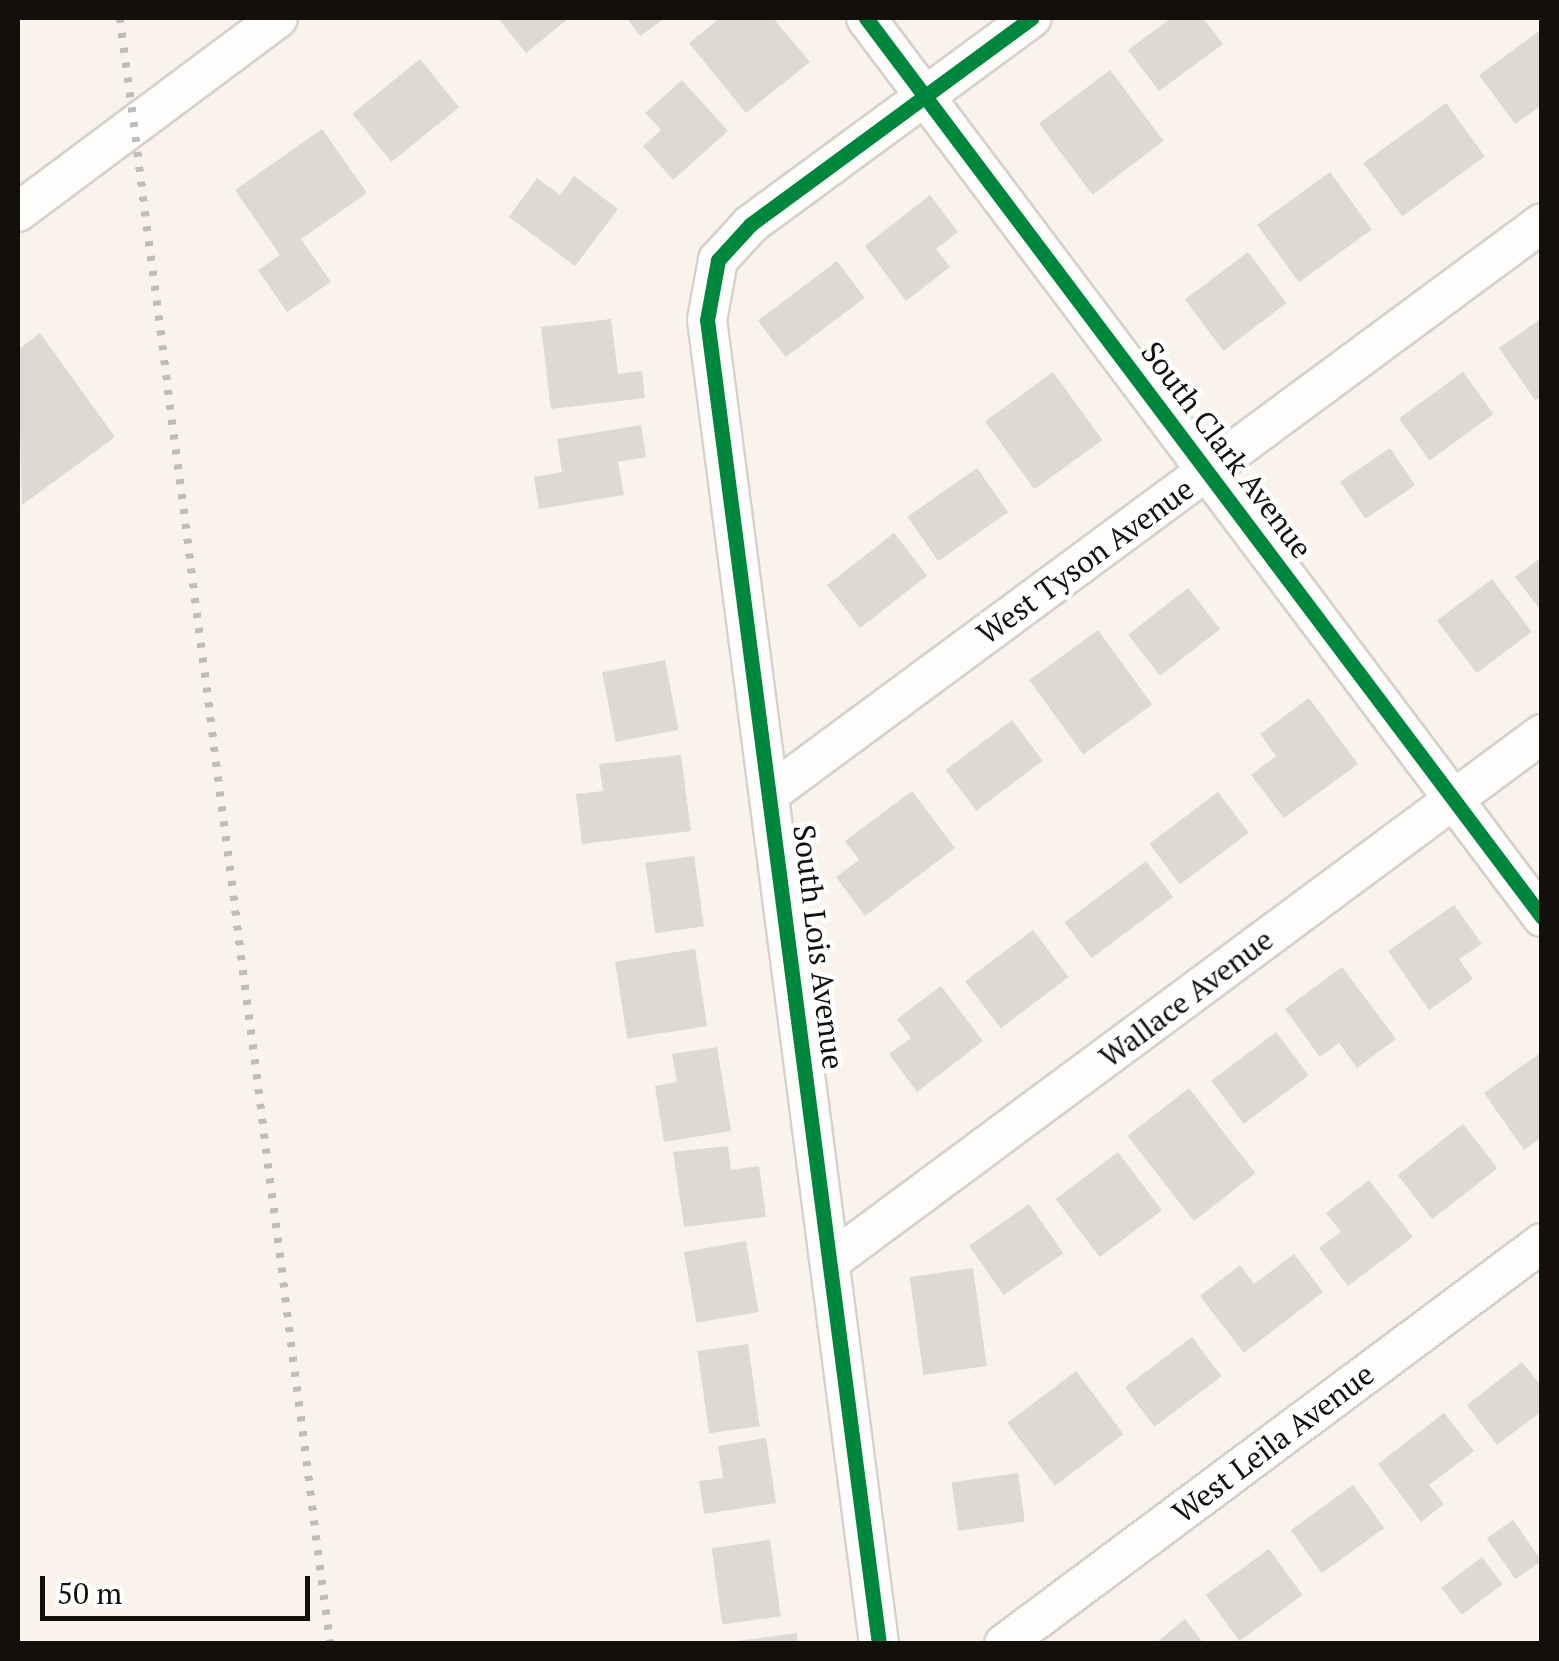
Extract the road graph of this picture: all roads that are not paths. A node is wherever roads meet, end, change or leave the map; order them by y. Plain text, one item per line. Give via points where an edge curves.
1 (278, 18) edge
2 (866, 18) edge
3 (1031, 18) edge
4 (922, 98) junction
5 (18, 212) edge
6 (1542, 223) edge
7 (1210, 470) junction
8 (1542, 734) edge
9 (772, 792) junction
10 (1454, 799) junction
11 (1542, 917) edge
12 (1542, 1243) edge
13 (831, 1261) junction
14 (879, 1644) edge
15 (1004, 1644) edge

1 - 5 street
2 - 4 street, South Clark Avenue
3 - 4 street
4 - 7 street, South Clark Avenue
4 - 9 street, South Lois Avenue via 752,224 718,260 707,320
6 - 7 street, West Tyson Avenue
7 - 9 street, West Tyson Avenue
7 - 10 street, South Clark Avenue
8 - 10 street, Wallace Avenue
9 - 13 street, South Lois Avenue
10 - 11 street, South Clark Avenue
10 - 13 street, Wallace Avenue
12 - 15 street, West Leila Avenue
13 - 14 street, South Lois Avenue

